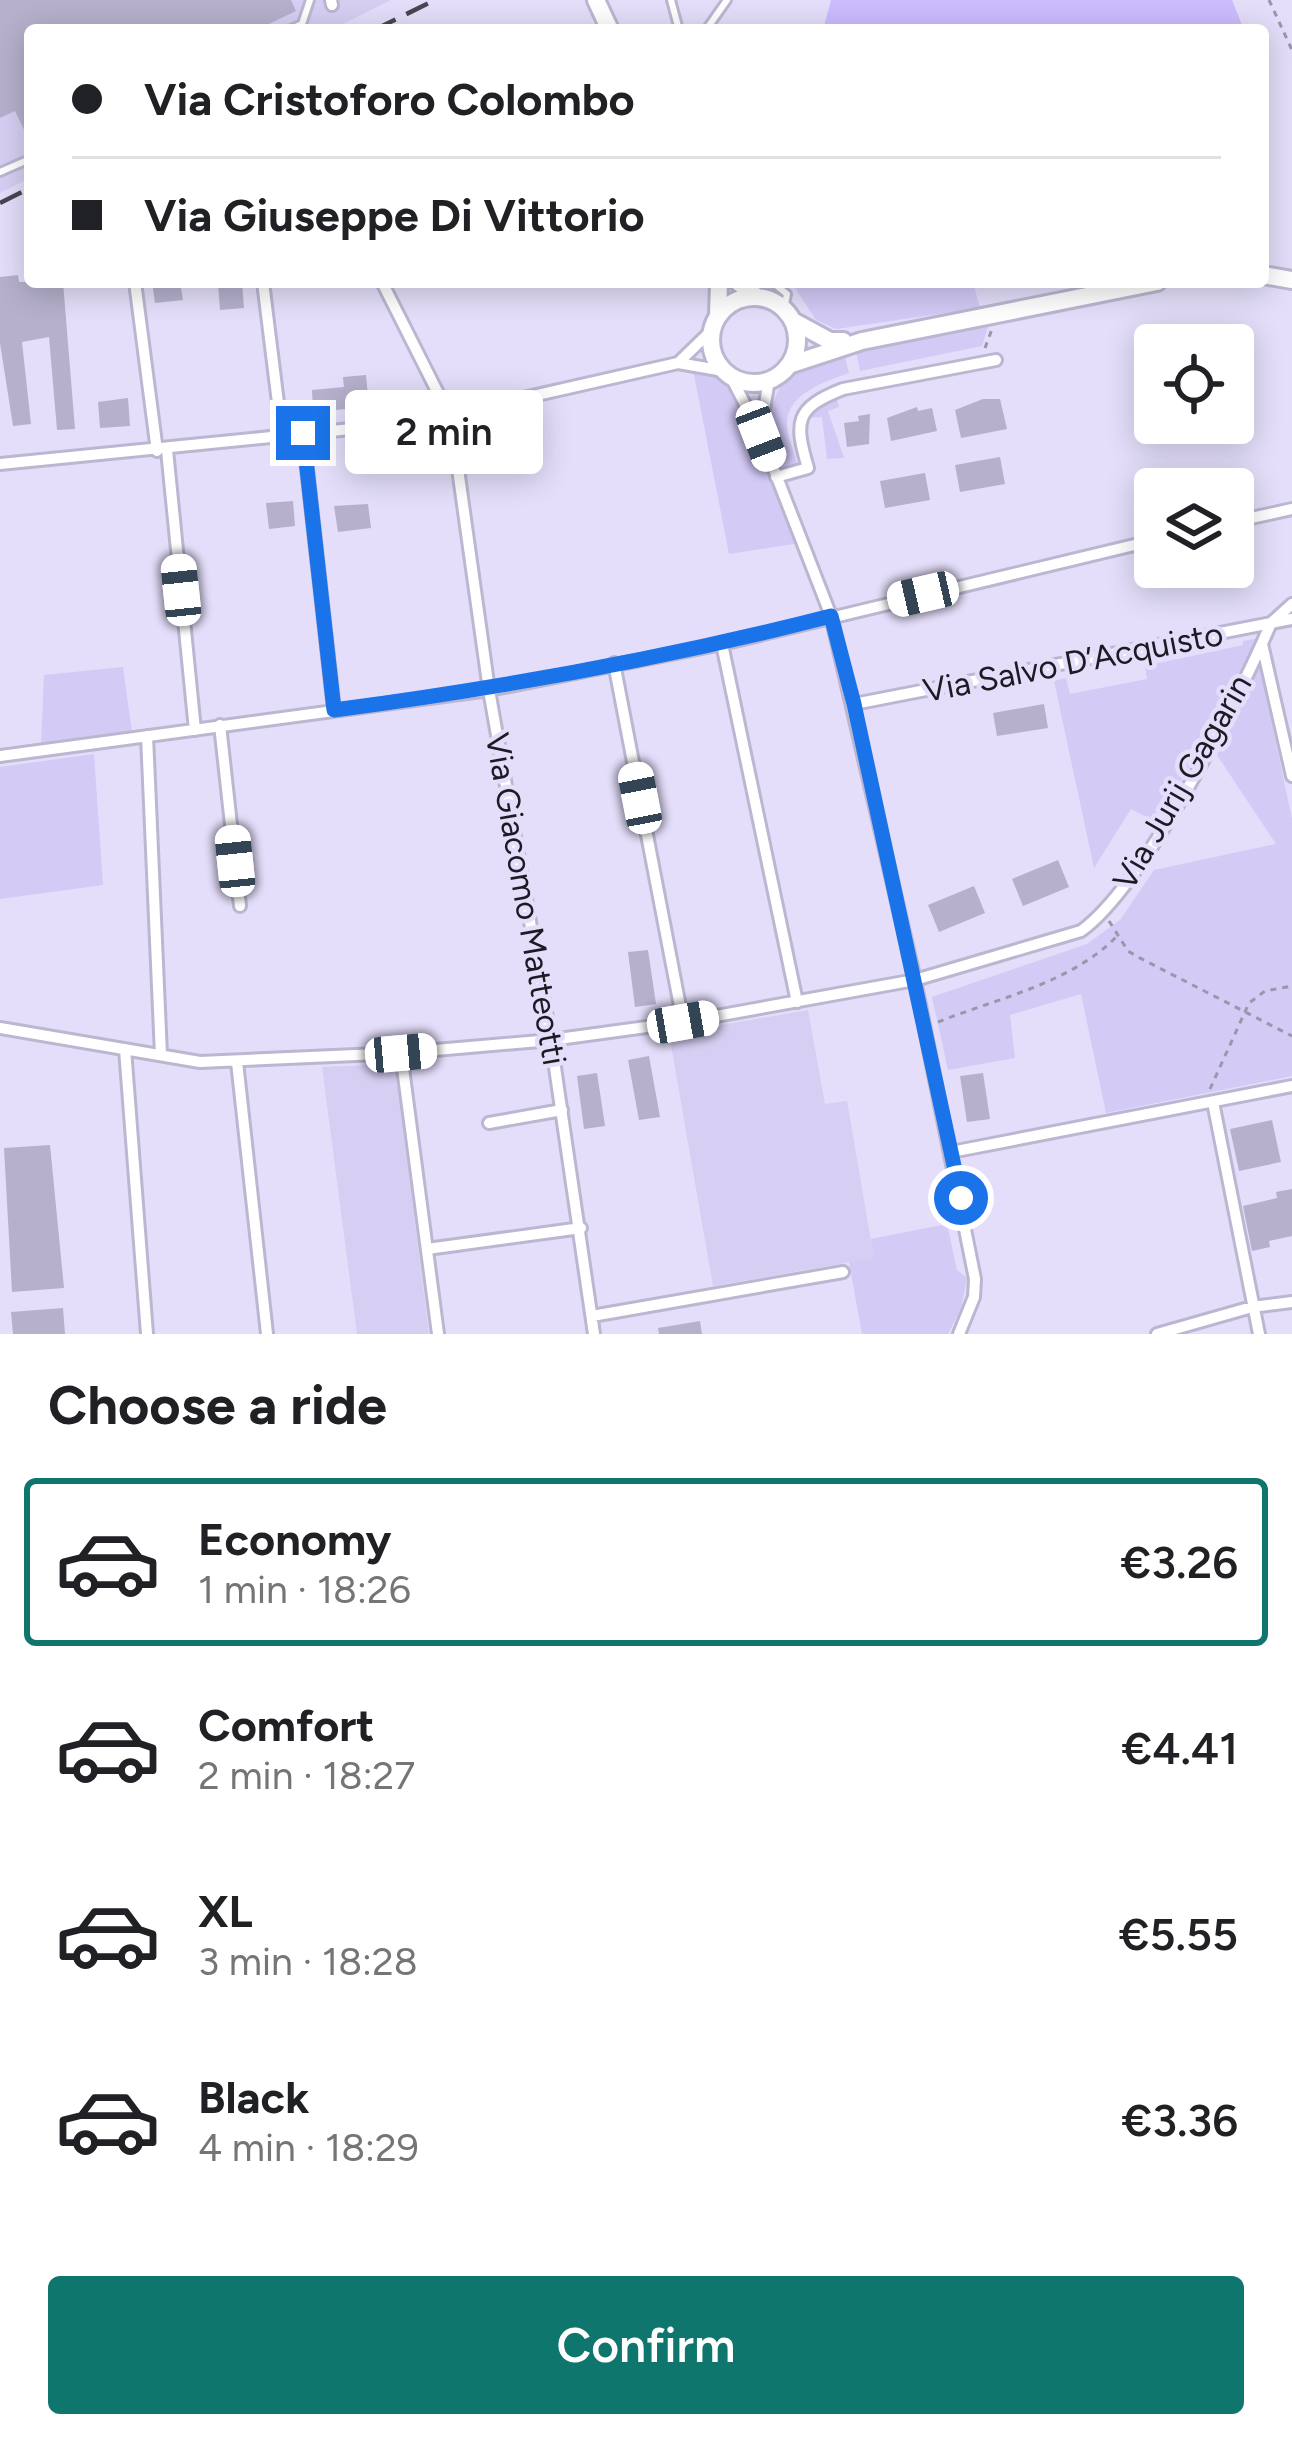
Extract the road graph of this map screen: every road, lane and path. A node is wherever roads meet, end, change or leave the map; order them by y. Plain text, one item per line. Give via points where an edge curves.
1 (1268, 0) edge
2 (1292, 50) edge
3 (136, 288) edge
4 (263, 288) edge
5 (385, 288) edge
6 (718, 288) edge
7 (746, 288) edge
8 (780, 288) edge
9 (1126, 288) edge
10 (757, 297) junction
11 (789, 315) junction
12 (715, 323) junction
13 (993, 324) dead end
14 (862, 340) junction
15 (974, 352) dead end
16 (996, 360) dead end
17 (678, 362) junction
18 (790, 365) junction
19 (727, 373) junction
20 (769, 380) junction
21 (451, 419) junction
22 (303, 433) junction
23 (282, 435) junction
24 (761, 436) junction
25 (162, 451) junction
26 (0, 464) edge
27 (776, 477) junction
28 (1292, 509) edge
29 (1254, 517) edge
30 (1134, 545) edge
31 (1292, 604) edge
32 (831, 616) junction
33 (1292, 619) edge
34 (1271, 623) junction
35 (722, 644) junction
36 (1262, 644) junction
37 (614, 663) junction
38 (490, 690) junction
39 (854, 704) junction
40 (334, 710) junction
41 (220, 725) junction
42 (195, 730) junction
43 (147, 736) junction
44 (0, 756) edge
45 (1292, 776) edge
46 (240, 906) dead end
47 (1101, 916) junction
48 (1118, 934) junction
49 (915, 980) junction
50 (1292, 986) edge
51 (796, 1002) junction
52 (1245, 1012) junction
53 (683, 1022) junction
54 (926, 1027) junction
55 (0, 1028) edge
56 (1292, 1036) edge
57 (551, 1040) junction
58 (125, 1049) junction
59 (401, 1053) junction
60 (161, 1054) junction
61 (237, 1062) junction
62 (1292, 1086) edge
63 (1213, 1102) junction
64 (562, 1110) junction
65 (489, 1123) dead end
66 (951, 1152) junction
67 (581, 1228) junction
68 (427, 1250) junction
69 (843, 1272) dead end
70 (1292, 1302) edge
71 (1252, 1307) junction
72 (592, 1316) junction
73 (147, 1334) edge
74 (267, 1334) edge
75 (438, 1334) edge
76 (594, 1334) edge
77 (958, 1334) edge
78 (1157, 1334) edge
79 (1259, 1334) edge

1 - 2 path
3 - 25 street
4 - 23 street
5 - 21 street, Via Giacomo Matteotti
6 - 12 street
7 - 10 street
8 - 11 lane
9 - 14 street
10 - 11 street
10 - 12 street via 735,301
11 - 14 street via 830,341
11 - 18 street via 797,344
12 - 17 street
12 - 19 street via 711,345
13 - 15 path via 985,350
14 - 18 street
16 - 27 street via 819,398 799,421 808,468
17 - 19 street
17 - 21 street
18 - 20 street
19 - 20 street
19 - 24 street
20 - 24 street
21 - 22 street
21 - 38 street, Via Giacomo Matteotti
22 - 23 street
22 - 40 street
23 - 25 street
24 - 27 street
25 - 26 street
25 - 42 street
27 - 32 street
28 - 29 street
30 - 32 street
31 - 34 street, Via Jurij Gagarin
32 - 35 street
32 - 39 street
33 - 34 street, Via Salvo D’Acquisto
34 - 36 street, Via Jurij Gagarin
34 - 39 street, Via Salvo D’Acquisto
35 - 37 street
35 - 51 street
36 - 45 street
36 - 47 street, Via Jurij Gagarin via 1192,777
37 - 38 street
37 - 53 street
38 - 40 street
38 - 57 street, Via Giacomo Matteotti
39 - 49 street
40 - 41 street
41 - 42 street
41 - 46 street
42 - 43 street
43 - 44 street
43 - 60 street
47 - 48 path
47 - 49 street, Via Jurij Gagarin via 1081,931
48 - 52 path via 1138,957
48 - 54 path via 1068,972
49 - 51 street, Via Jurij Gagarin
49 - 54 street
50 - 52 path via 1256,995
51 - 53 street, Via Jurij Gagarin
52 - 56 path
52 - 63 path via 1208,1084
53 - 57 street, Via Jurij Gagarin
54 - 66 street
55 - 58 street, Via Jurij Gagarin
57 - 59 street, Via Jurij Gagarin
57 - 64 street, Via Giacomo Matteotti
58 - 60 street, Via Jurij Gagarin
58 - 73 street
59 - 61 street, Via Jurij Gagarin
59 - 68 street
60 - 61 street, Via Jurij Gagarin
61 - 74 street
62 - 63 street
63 - 66 street
63 - 71 street
64 - 65 street
64 - 67 street, Via Giacomo Matteotti
66 - 77 street via 975,1279
67 - 68 street
67 - 72 street, Via Giacomo Matteotti
68 - 75 street
69 - 72 street
70 - 71 street
71 - 78 street
71 - 79 street
72 - 76 street, Via Giacomo Matteotti

